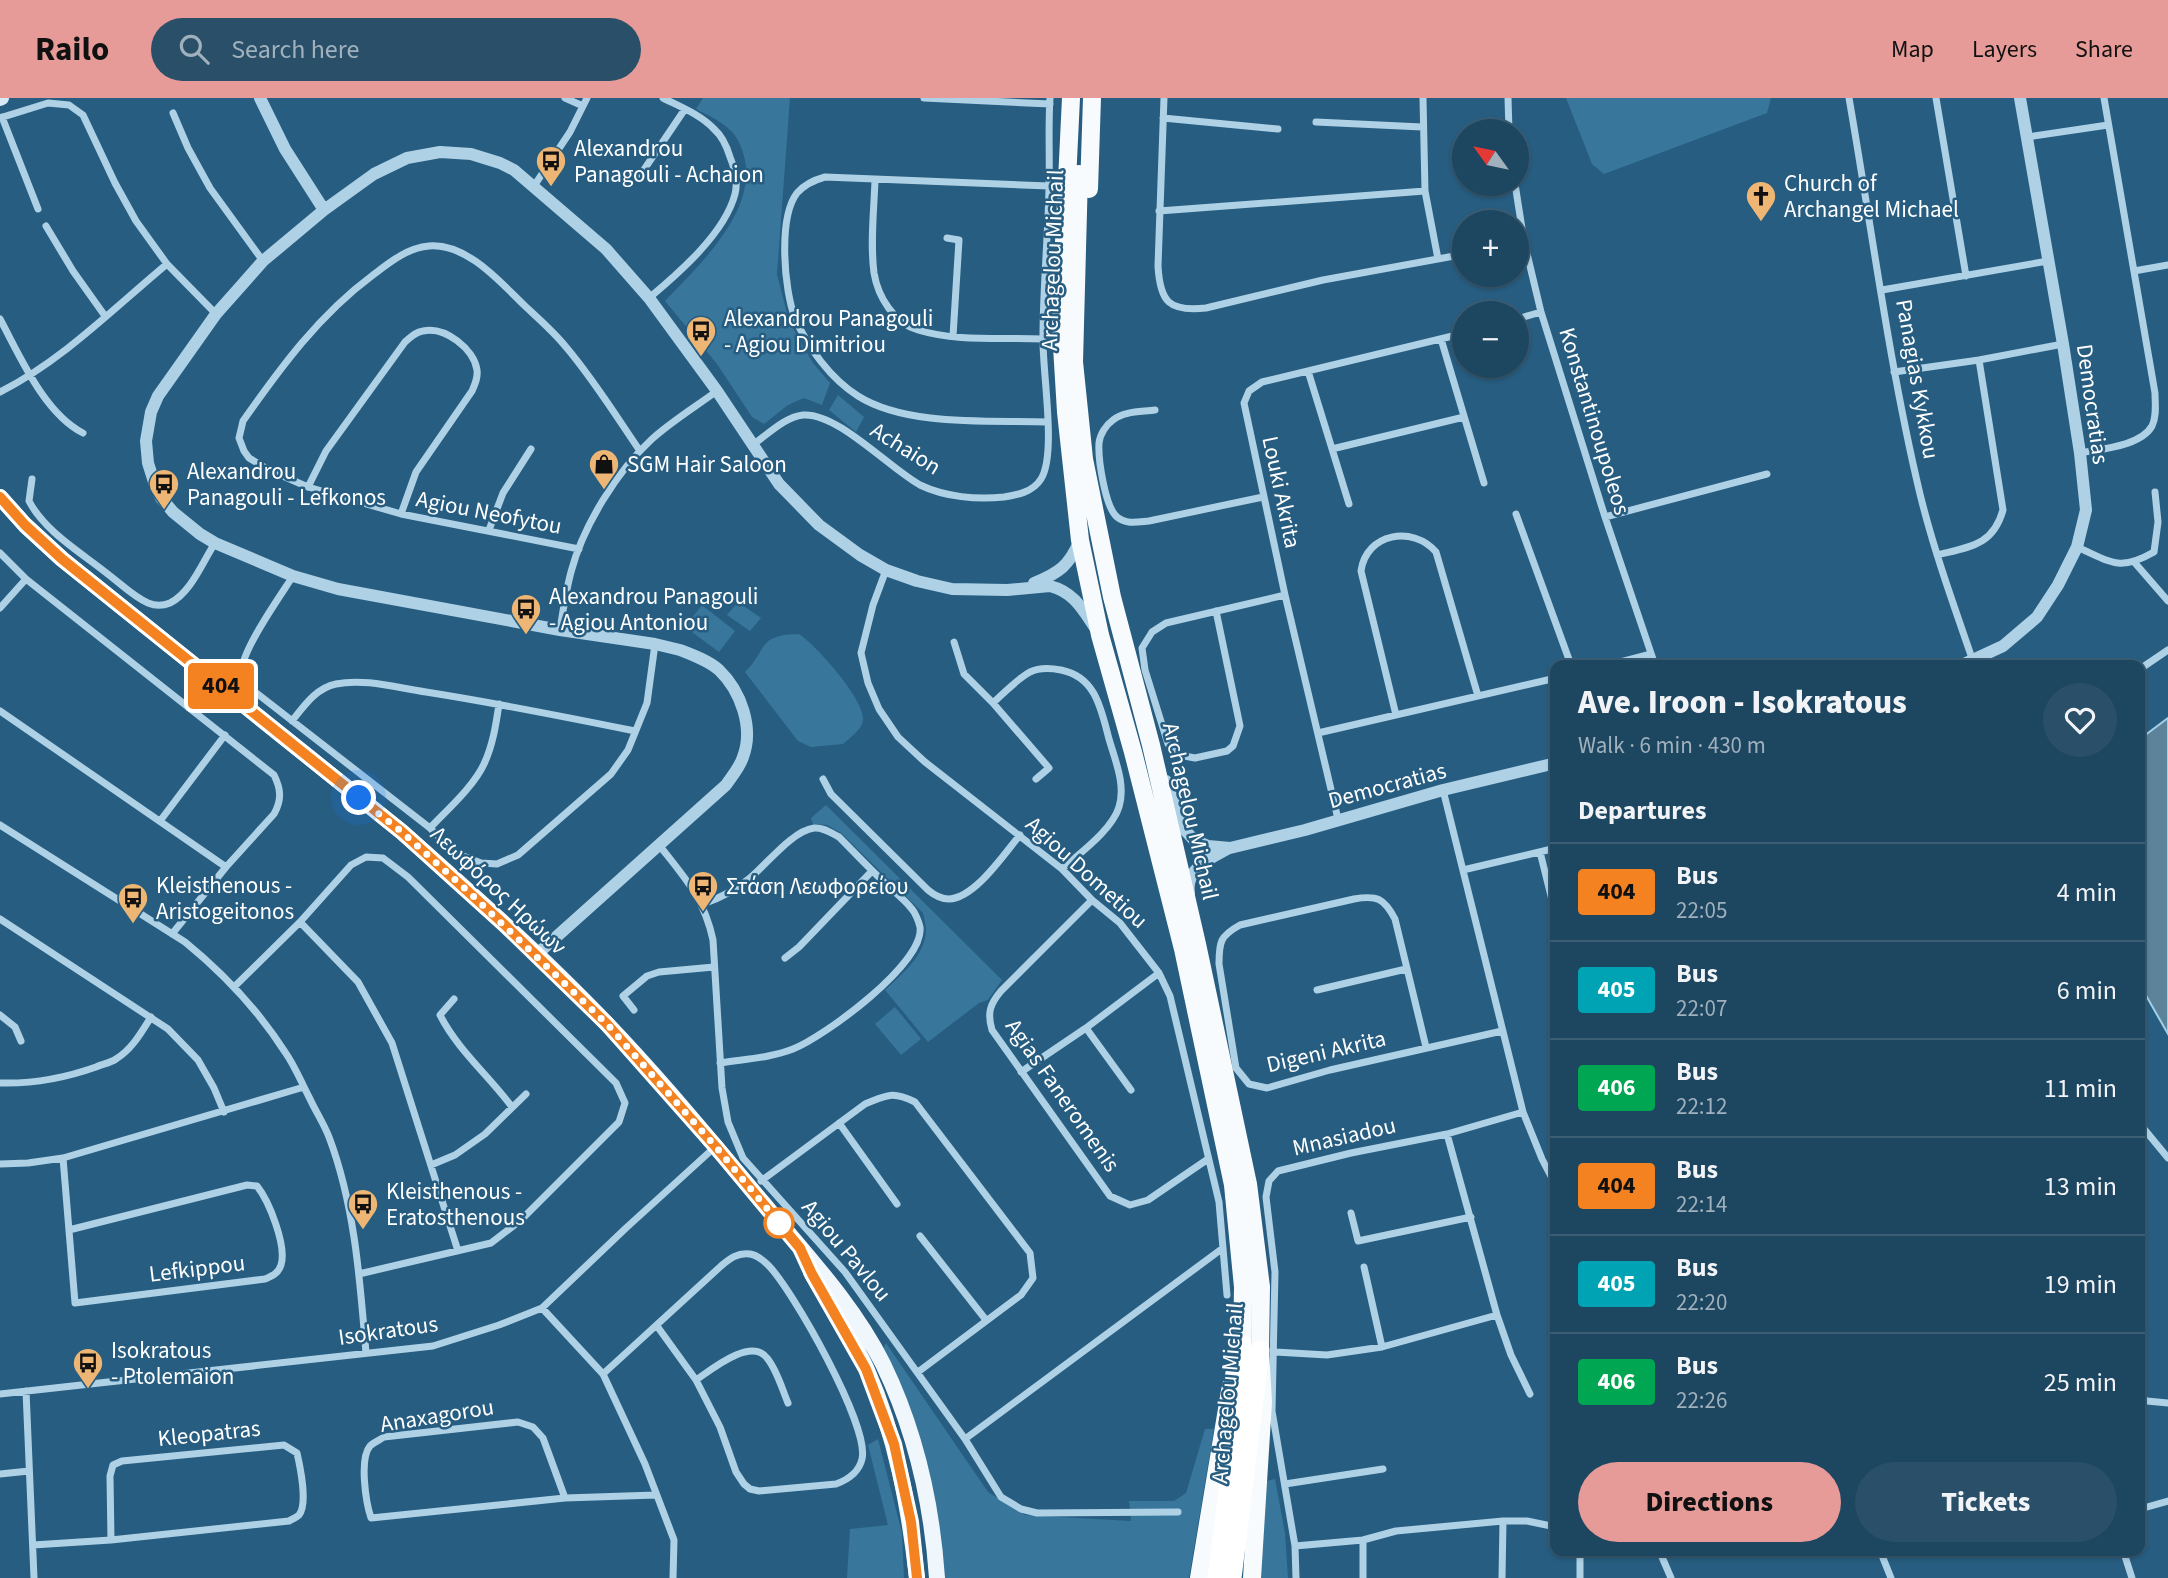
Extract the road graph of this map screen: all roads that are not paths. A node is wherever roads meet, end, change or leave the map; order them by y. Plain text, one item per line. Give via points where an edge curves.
1 (260, 98) edge
2 (565, 98) edge
3 (587, 98) edge
4 (663, 98) edge
5 (924, 98) edge
6 (1071, 98) edge
7 (1082, 98) edge
8 (1092, 98) edge
9 (1164, 98) edge
10 (1423, 98) edge
11 (1507, 98) edge
12 (1849, 98) edge
13 (1936, 98) edge
14 (2020, 98) edge
15 (2104, 98) edge
16 (1054, 100) edge
17 (583, 106) junction
18 (685, 109) junction
19 (173, 113) dead end
20 (1, 118) edge
21 (1163, 118) junction
22 (1508, 119) edge
23 (1316, 122) dead end
24 (2108, 125) junction
25 (1422, 127) junction
26 (1278, 129) dead end
27 (2027, 137) junction
28 (639, 177) dead end
29 (875, 180) junction
30 (534, 186) junction
31 (1049, 186) junction
32 (1425, 191) junction
33 (38, 209) dead end
34 (324, 210) junction
35 (1158, 211) junction
36 (46, 226) dead end
37 (947, 238) dead end
38 (1452, 256) edge
39 (1438, 259) junction
40 (263, 261) junction
41 (2049, 261) junction
42 (167, 264) junction
43 (2168, 265) edge
44 (1529, 270) edge
45 (2134, 271) junction
46 (1966, 276) junction
47 (1882, 290) junction
48 (649, 298) junction
49 (1541, 312) junction
50 (216, 314) junction
51 (105, 316) junction
52 (1529, 316) edge
53 (0, 318) edge
54 (953, 336) junction
55 (1452, 336) edge
56 (1043, 339) junction
57 (1441, 339) junction
58 (2063, 344) junction
59 (1979, 360) junction
60 (1308, 371) junction
61 (1894, 372) junction
62 (30, 374) junction
63 (717, 391) junction
64 (0, 392) edge
65 (1155, 410) dead end
66 (1464, 417) junction
67 (1047, 422) junction
68 (83, 433) dead end
69 (754, 444) junction
70 (531, 449) dead end
71 (1332, 449) junction
72 (640, 451) junction
73 (2080, 453) junction
74 (1767, 474) dead end
75 (32, 479) dead end
76 (1484, 482) dead end
77 (308, 487) junction
78 (1073, 492) junction
79 (2155, 492) dead end
80 (0, 497) edge
81 (1263, 497) junction
82 (1349, 504) dead end
83 (1094, 509) junction
84 (401, 514) junction
85 (1516, 514) dead end
86 (1605, 517) junction
87 (489, 530) junction
88 (1080, 540) junction
89 (215, 542) junction
90 (2077, 547) junction
91 (579, 550) junction
92 (0, 553) edge
93 (1937, 555) junction
94 (2135, 563) junction
95 (886, 570) junction
96 (293, 576) junction
97 (26, 579) junction
98 (1020, 587) junction
99 (1285, 595) junction
100 (2168, 601) edge
101 (0, 608) edge
102 (1216, 611) junction
103 (560, 630) junction
104 (1100, 635) junction
105 (954, 642) dead end
106 (655, 644) junction
107 (2168, 650) edge
108 (1651, 654) junction
109 (1570, 660) edge
110 (1628, 660) edge
111 (1653, 660) edge
112 (1966, 660) edge
113 (1973, 660) edge
114 (2145, 666) edge
115 (1550, 679) edge
116 (1478, 696) junction
117 (993, 703) junction
118 (499, 704) junction
119 (0, 711) edge
120 (1396, 715) junction
121 (292, 721) junction
122 (635, 731) junction
123 (1318, 733) junction
124 (225, 735) junction
125 (1151, 745) junction
126 (1550, 764) edge
127 (822, 779) dead end
128 (1036, 779) dead end
129 (1443, 790) junction
130 (1338, 819) junction
131 (160, 821) junction
132 (0, 825) edge
133 (430, 828) junction
134 (1020, 835) junction
135 (659, 845) junction
136 (1230, 848) junction
137 (1550, 850) edge
138 (1540, 852) junction
139 (226, 867) junction
140 (1062, 869) junction
141 (1463, 870) junction
142 (873, 871) junction
143 (1550, 892) edge
144 (1092, 900) junction
145 (703, 905) junction
146 (0, 919) edge
147 (300, 922) junction
148 (1188, 924) junction
149 (172, 934) junction
150 (536, 954) junction
151 (785, 958) dead end
152 (714, 967) junction
153 (1406, 969) junction
154 (1159, 973) junction
155 (1197, 981) junction
156 (234, 987) junction
157 (1317, 990) dead end
158 (454, 999) dead end
159 (634, 1010) dead end
160 (0, 1015) edge
161 (151, 1017) junction
162 (1086, 1028) junction
163 (1502, 1031) junction
164 (21, 1041) dead end
165 (1426, 1047) junction
166 (720, 1063) junction
167 (1021, 1072) junction
168 (0, 1083) edge
169 (304, 1087) junction
170 (1131, 1090) dead end
171 (526, 1094) dead end
172 (512, 1107) junction
173 (224, 1112) junction
174 (1523, 1112) junction
175 (839, 1123) junction
176 (2145, 1130) edge
177 (1447, 1134) junction
178 (716, 1147) junction
179 (63, 1158) junction
180 (2168, 1158) edge
181 (1208, 1159) junction
182 (0, 1164) edge
183 (431, 1165) junction
184 (1550, 1174) edge
185 (761, 1181) junction
186 (897, 1204) dead end
187 (1350, 1213) dead end
188 (1471, 1217) junction
189 (69, 1230) junction
190 (920, 1236) dead end
191 (800, 1248) junction
192 (1223, 1248) junction
193 (458, 1251) junction
194 (1364, 1267) dead end
195 (359, 1274) junction
196 (1227, 1295) dead end
197 (542, 1308) junction
198 (1497, 1315) junction
199 (986, 1320) junction
200 (657, 1326) junction
201 (1382, 1347) junction
202 (1259, 1349) junction
203 (366, 1353) junction
204 (918, 1371) junction
205 (603, 1374) junction
206 (696, 1380) junction
207 (26, 1391) junction
208 (0, 1394) edge
209 (1530, 1394) dead end
210 (2145, 1400) edge
211 (2168, 1402) edge
212 (788, 1403) dead end
213 (965, 1439) junction
214 (1383, 1469) dead end
215 (29, 1471) junction
216 (0, 1474) edge
217 (1285, 1484) junction
218 (656, 1495) junction
219 (565, 1498) junction
220 (2168, 1502) edge
221 (2145, 1508) edge
222 (1178, 1512) dead end
223 (1503, 1521) junction
224 (1550, 1526) edge
225 (1231, 1533) junction
226 (111, 1540) junction
227 (1363, 1540) junction
228 (33, 1545) junction
229 (1295, 1546) junction
230 (1580, 1556) edge
231 (1662, 1556) edge
232 (1882, 1556) edge
233 (2125, 1556) edge
234 (34, 1578) edge
235 (673, 1578) edge
236 (917, 1578) edge
237 (937, 1578) edge
238 (1199, 1578) edge
239 (1217, 1578) edge
240 (1232, 1578) edge
241 (1252, 1578) edge
242 (1296, 1578) edge
243 (1363, 1578) edge
244 (1502, 1578) edge
245 (1580, 1578) edge
246 (1671, 1578) edge
247 (1891, 1578) edge
248 (2132, 1578) edge

1 - 34 street via 285,149
2 - 17 street
3 - 17 street
4 - 18 street
5 - 16 street
6 - 78 highway, Archagelou Michail via 1061,330
7 - 83 highway, Archagelou Michail via 1074,362
8 - 83 highway via 1086,410
9 - 21 street
10 - 25 street
11 - 22 street
12 - 47 street, Panagias Kykkou
13 - 46 street
14 - 27 street, Democratias
15 - 24 street
16 - 31 street, Achaion
16 - 78 highway via 1053,364 1064,470
17 - 30 street
18 - 28 street
18 - 48 street via 716,130 724,142 735,173 734,195 703,246
19 - 40 street via 210,188
20 - 33 street
20 - 42 street via 48,103 69,105 83,115 136,221
21 - 26 street
21 - 35 street
23 - 25 street
24 - 27 street
24 - 45 street
25 - 32 street
27 - 41 street, Democratias
29 - 31 street
29 - 54 street via 872,259 886,304 917,330
29 - 67 street via 825,177 802,188 791,206 785,239 787,282 794,317 816,355 859,397 887,409 930,418
30 - 34 street via 514,170 484,157 455,152 424,154 374,174
30 - 48 street via 605,247
31 - 56 street, Achaion
32 - 35 street
32 - 39 street
34 - 40 street
35 - 39 street via 1159,283 1174,307 1188,310
36 - 51 street
37 - 54 street via 959,240
38 - 39 street
40 - 50 street
41 - 46 street
41 - 58 street, Democratias
42 - 50 street
42 - 51 street
43 - 45 street
44 - 49 street, Konstantinoupoleos
45 - 73 street via 2155,415 2151,427 2136,441
46 - 47 street
47 - 61 street, Panagias Kykkou
48 - 63 street
49 - 52 street
49 - 86 street, Konstantinoupoleos
50 - 89 street via 158,396 146,447 162,498 189,526
51 - 62 street
53 - 62 street
54 - 56 street
55 - 57 street, Louki Akrita
56 - 67 street, Achaion
57 - 60 street, Louki Akrita
57 - 66 street
58 - 59 street
58 - 73 street, Democratias
59 - 61 street
59 - 93 street via 2003,510 1999,525 1988,538
60 - 71 street
60 - 81 street, Louki Akrita via 1262,382 1249,391 1244,403
61 - 93 street, Panagias Kykkou
62 - 64 street
62 - 68 street via 63,420
63 - 69 street
63 - 72 street
65 - 81 street via 1115,418 1102,432 1099,444 1106,498 1119,519 1149,521
66 - 71 street
66 - 76 street
67 - 69 street, Achaion via 1049,454 1033,488 1023,494 979,499 923,486 817,416 789,419
69 - 95 street via 779,484 820,525
70 - 87 street via 503,493
71 - 82 street
72 - 77 street, Agiou Neofytou via 585,371 547,327 474,261 445,247 426,246 398,256 339,302 297,347 243,421 239,438 249,458
72 - 91 street via 611,490
73 - 90 street, Democratias via 2086,510
74 - 86 street
75 - 89 street via 29,501 41,518 153,605 171,602 187,587
77 - 84 street, Agiou Neofytou
77 - 84 street via 326,451 405,342 419,332 440,332 467,351 477,381 416,472
78 - 88 highway, Archagelou Michail
79 - 94 street via 2154,552
80 - 150 main road, Λεωφόρος Ηρώων via 62,559 402,832
81 - 99 street, Louki Akrita
83 - 125 highway, Archagelou Michail
84 - 87 street, Agiou Neofytou
85 - 109 street
86 - 108 street, Konstantinoupoleos
87 - 91 street, Agiou Neofytou
88 - 98 street via 1058,573
88 - 104 highway, Archagelou Michail
89 - 96 street
90 - 94 street via 2115,564
90 - 113 street, Democratias via 2037,617 2003,646
91 - 103 street
92 - 97 street
93 - 112 street, Panagias Kykkou
94 - 100 street
95 - 98 street via 952,589
95 - 134 street, Agiou Dometiou via 861,653 879,709 898,737 925,762
96 - 103 street via 364,594
96 - 121 street via 242,665 250,688
97 - 101 street
97 - 124 street
98 - 104 street via 1050,586 1073,596
99 - 102 street
99 - 123 street, Louki Akrita
102 - 102 street via 1166,623 1152,632 1142,648 1168,744 1179,755 1195,758 1227,751 1240,726
103 - 106 street
104 - 148 highway, Archagelou Michail
105 - 117 street via 964,674
106 - 122 street via 647,703
106 - 135 street via 680,650 718,669 738,697 747,720 743,757 726,785
107 - 114 street
108 - 110 street
108 - 111 street, Konstantinoupoleos
115 - 116 street
116 - 120 street
116 - 120 street via 1436,552 1419,538 1393,537 1374,545 1362,571
117 - 128 street via 1049,768
117 - 140 street via 1028,673 1053,668 1086,681 1098,698 1122,792 1115,818
118 - 121 street via 351,682 322,690
118 - 122 street
118 - 133 street via 483,766
119 - 131 street
120 - 123 street
121 - 133 street
122 - 133 street via 611,774 518,855 497,864 481,863 453,852
123 - 130 street, Louki Akrita
124 - 131 street
124 - 139 street via 274,775 280,796 274,814
125 - 136 street, Democratias via 1183,828 1208,846
125 - 148 highway, Archagelou Michail
126 - 129 street, Democratias
127 - 134 street via 831,794 928,890 946,900 963,896 985,877
129 - 130 street, Democratias
129 - 141 street
130 - 136 street, Democratias
131 - 139 street
132 - 149 street
134 - 140 street, Agiou Dometiou
135 - 145 street, Agiou Pavlou
135 - 150 street
136 - 148 street, Democratias via 1203,863 1191,877
137 - 138 street
138 - 141 street
138 - 143 street
139 - 149 street
140 - 144 street, Agiou Dometiou
141 - 163 street
142 - 145 street via 839,837 815,828 798,834 749,880
142 - 151 street
142 - 166 street via 913,910 920,927 905,963 857,1009 814,1038 776,1055
144 - 154 street, Agiou Dometiou via 1120,923
144 - 167 street, Agias Faneromenis via 991,1003 992,1030
145 - 152 street, Agiou Pavlou via 713,940
146 - 161 street
147 - 156 street
147 - 183 street via 358,982 392,1043
147 - 193 street via 351,865 366,856 383,858 408,877 616,1083 625,1104 619,1122 521,1220 491,1243
148 - 155 highway, Archagelou Michail
148 - 155 highway, Archagelou Michail via 1197,944
149 - 156 street
150 - 178 main road, Λεωφόρος Ηρώων via 607,1024
152 - 159 street via 647,976 623,996
152 - 166 street, Agiou Pavlou
153 - 157 street
153 - 165 street, Digeni Akrita
153 - 165 street, Digeni Akrita via 1395,919 1387,904 1371,896 1240,925 1225,933 1219,964 1236,1068 1249,1084 1267,1088
154 - 162 street
154 - 181 street, Agiou Dometiou via 1170,996
155 - 202 highway, Archagelou Michail via 1233,1185 1243,1287
156 - 169 street via 287,1054
158 - 172 street via 440,1015 444,1024
160 - 164 street via 15,1027
161 - 168 street via 139,1037 114,1060 72,1075
161 - 173 street via 198,1060
162 - 167 street
162 - 170 street
163 - 165 street, Digeni Akrita
163 - 174 street
166 - 185 street, Agiou Pavlou via 734,1139
167 - 181 street, Agias Faneromenis via 1110,1196 1130,1205 1148,1200
169 - 173 street
169 - 195 street via 329,1136 346,1194
171 - 172 street
172 - 183 street via 455,1156
173 - 179 street
174 - 177 street, Mnasiadou
174 - 184 street
175 - 185 street
175 - 186 street
175 - 199 street via 883,1097 899,1095 915,1102 1030,1253 1033,1278 1021,1295
176 - 180 street
177 - 188 street
177 - 202 street, Mnasiadou via 1278,1171 1269,1181 1266,1197 1275,1272
178 - 191 main road, Λεωφόρος Ηρώων
178 - 197 street, Isokratous
179 - 182 street
179 - 189 street, Lefkippou
181 - 192 street, Agiou Dometiou via 1219,1202
183 - 193 street
185 - 204 street, Agiou Pavlou via 845,1272
187 - 188 street via 1358,1241
188 - 198 street
189 - 189 street, Lefkippou via 75,1303 265,1279 276,1274 282,1263 277,1228 257,1186
190 - 199 street
191 - 236 main road, Λεωφόρος Ηρώων via 866,1369 894,1444 911,1522
191 - 237 main road, Λεωφόρος Ηρώων via 846,1305 883,1364 913,1441 931,1518
192 - 196 street, Agiou Dometiou
192 - 213 street
193 - 195 street
194 - 201 street
195 - 203 street
197 - 203 street, Isokratous via 433,1346
197 - 205 street
198 - 201 street
198 - 209 street
199 - 204 street
200 - 205 street
200 - 206 street
200 - 206 street via 732,1258 751,1254 761,1259 794,1300 840,1388 861,1437 858,1468 836,1484 750,1489 736,1472
201 - 202 street via 1327,1355
202 - 217 street, Mnasiadou
202 - 225 highway, Archagelou Michail via 1240,1395
202 - 238 highway via 1230,1391
202 - 241 highway via 1263,1402
203 - 207 street, Isokratous
204 - 213 street, Agiou Pavlou
205 - 218 street
206 - 212 street via 751,1350 769,1359
207 - 208 street, Isokratous
207 - 215 street
210 - 211 street
213 - 222 street, Agiou Pavlou via 1001,1497 1021,1509 1037,1513
214 - 217 street
215 - 216 street
215 - 228 street
217 - 229 street, Mnasiadou
218 - 219 street, Anaxagorou
218 - 235 street via 674,1540
219 - 219 street, Anaxagorou via 371,1518 365,1498 365,1454 384,1437 518,1422 533,1427 544,1438
220 - 221 street
223 - 224 street
223 - 227 street via 1396,1531
223 - 244 street
225 - 239 highway
225 - 240 highway
226 - 226 street, Kleopatras via 289,1521 299,1515 303,1503 297,1453 284,1445 113,1465
226 - 228 street, Kleopatras
227 - 229 street
227 - 243 street
228 - 234 street
229 - 242 street, Mnasiadou
230 - 245 street
231 - 246 street
232 - 247 street
233 - 248 street

